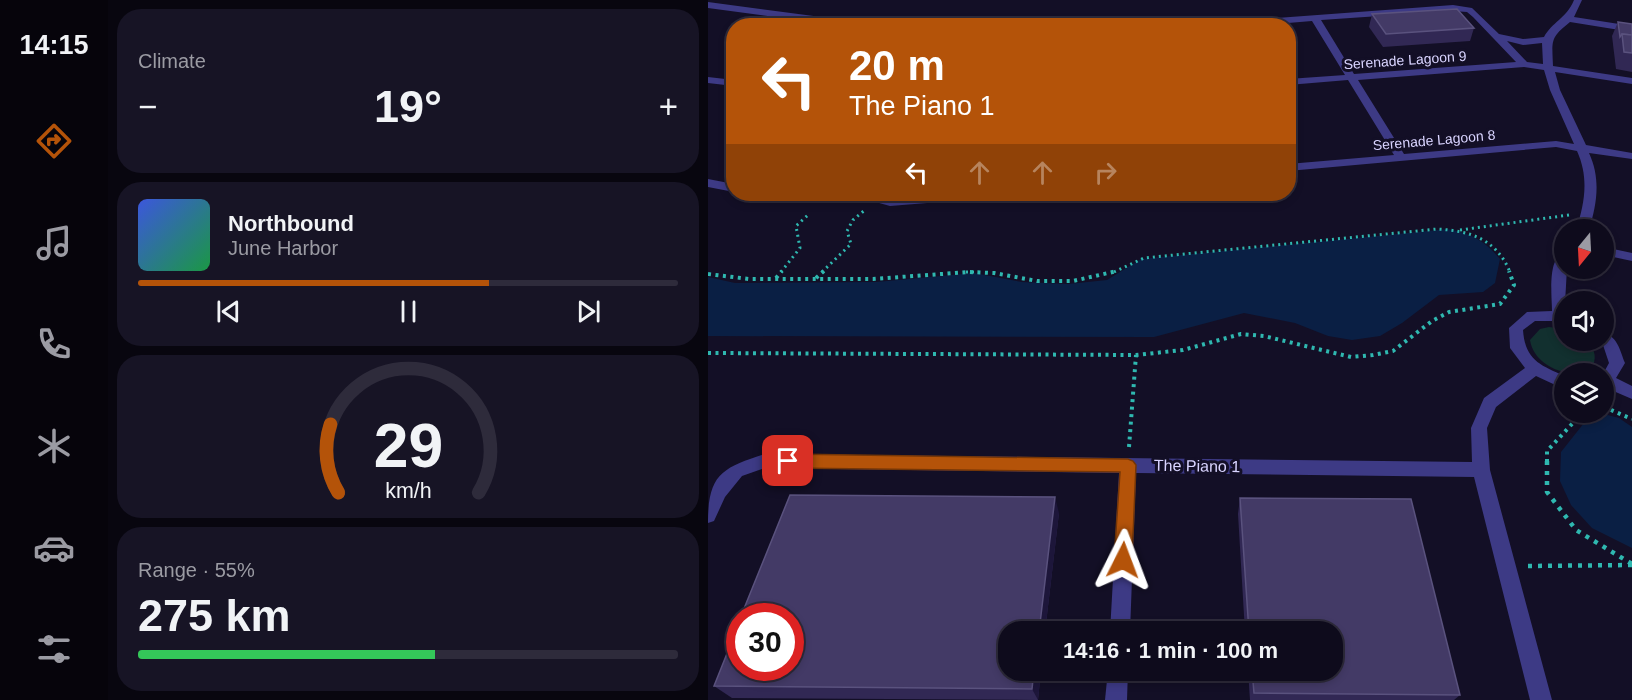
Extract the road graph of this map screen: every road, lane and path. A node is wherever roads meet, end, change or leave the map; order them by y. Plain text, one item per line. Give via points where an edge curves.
1 (1578, 0) edge
2 (709, 6) edge
3 (804, 18) edge
4 (1315, 18) junction
5 (1296, 19) edge
6 (1568, 19) junction
7 (1632, 28) edge
8 (1496, 35) junction
9 (1547, 40) junction
10 (1524, 64) junction
11 (1547, 68) junction
12 (1351, 77) junction
13 (708, 80) edge
14 (1296, 81) edge
15 (1632, 81) edge
16 (726, 83) edge
17 (1582, 148) junction
18 (1632, 156) edge
19 (1401, 158) junction
20 (1296, 167) edge
21 (708, 183) edge
22 (726, 186) edge
23 (824, 201) edge
24 (870, 201) edge
25 (888, 201) edge
26 (902, 201) edge
27 (1591, 212) junction
28 (1588, 219) edge
29 (1459, 230) junction
30 (1614, 253) edge
31 (1632, 257) edge
32 (708, 274) edge
33 (776, 279) junction
34 (816, 279) junction
35 (1554, 315) edge
36 (1612, 351) edge
37 (708, 353) edge
38 (1136, 355) junction
39 (1614, 367) edge
40 (1534, 369) junction
41 (1554, 378) edge
42 (1614, 384) edge
43 (1632, 393) edge
44 (1614, 411) edge
45 (1632, 419) edge
46 (1573, 423) edge
47 (1128, 465) junction
48 (1481, 470) junction
49 (708, 515) edge
50 (1632, 565) edge
51 (1506, 566) junction
52 (1121, 621) edge
53 (1117, 681) edge
54 (1116, 700) edge
55 (1541, 700) edge

1 - 6 street
2 - 3 street
4 - 5 street
4 - 8 street via 1453,8 1469,10
4 - 12 street
6 - 7 street
6 - 9 street via 1554,27
8 - 9 street via 1523,42
8 - 10 street
9 - 11 street
10 - 11 street, Serenade Lagoon 9
10 - 12 street, Serenade Lagoon 9
11 - 15 street, Serenade Lagoon 9
11 - 17 street
12 - 14 street, Serenade Lagoon 9
12 - 19 street
13 - 16 street
17 - 18 street, Serenade Lagoon 8
17 - 19 street, Serenade Lagoon 8 via 1556,144
17 - 27 street via 1593,181
19 - 20 street, Serenade Lagoon 8
21 - 22 street
23 - 33 path via 796,226 800,248
24 - 34 path via 847,231 850,244
25 - 26 street
27 - 28 street
27 - 29 path
29 - 34 path via 1425,230 1144,258 1112,273 1073,281 1037,281 969,272
29 - 38 path via 1497,249 1508,264 1514,285 1500,304 1449,312 1393,351 1350,357 1241,334 1183,350
30 - 31 street
32 - 33 path
33 - 34 path
35 - 40 street via 1532,316 1516,328 1516,348
36 - 39 street via 1617,363
37 - 38 path
38 - 47 path
40 - 41 street
40 - 48 street via 1490,404 1479,428
42 - 43 street
44 - 45 path
46 - 50 path via 1547,451 1547,492 1576,530
47 - 48 street, The Piano 1
47 - 49 street, The Piano 1 via 765,461 735,471
47 - 52 street
48 - 51 street
50 - 51 path
51 - 55 street
53 - 54 street

